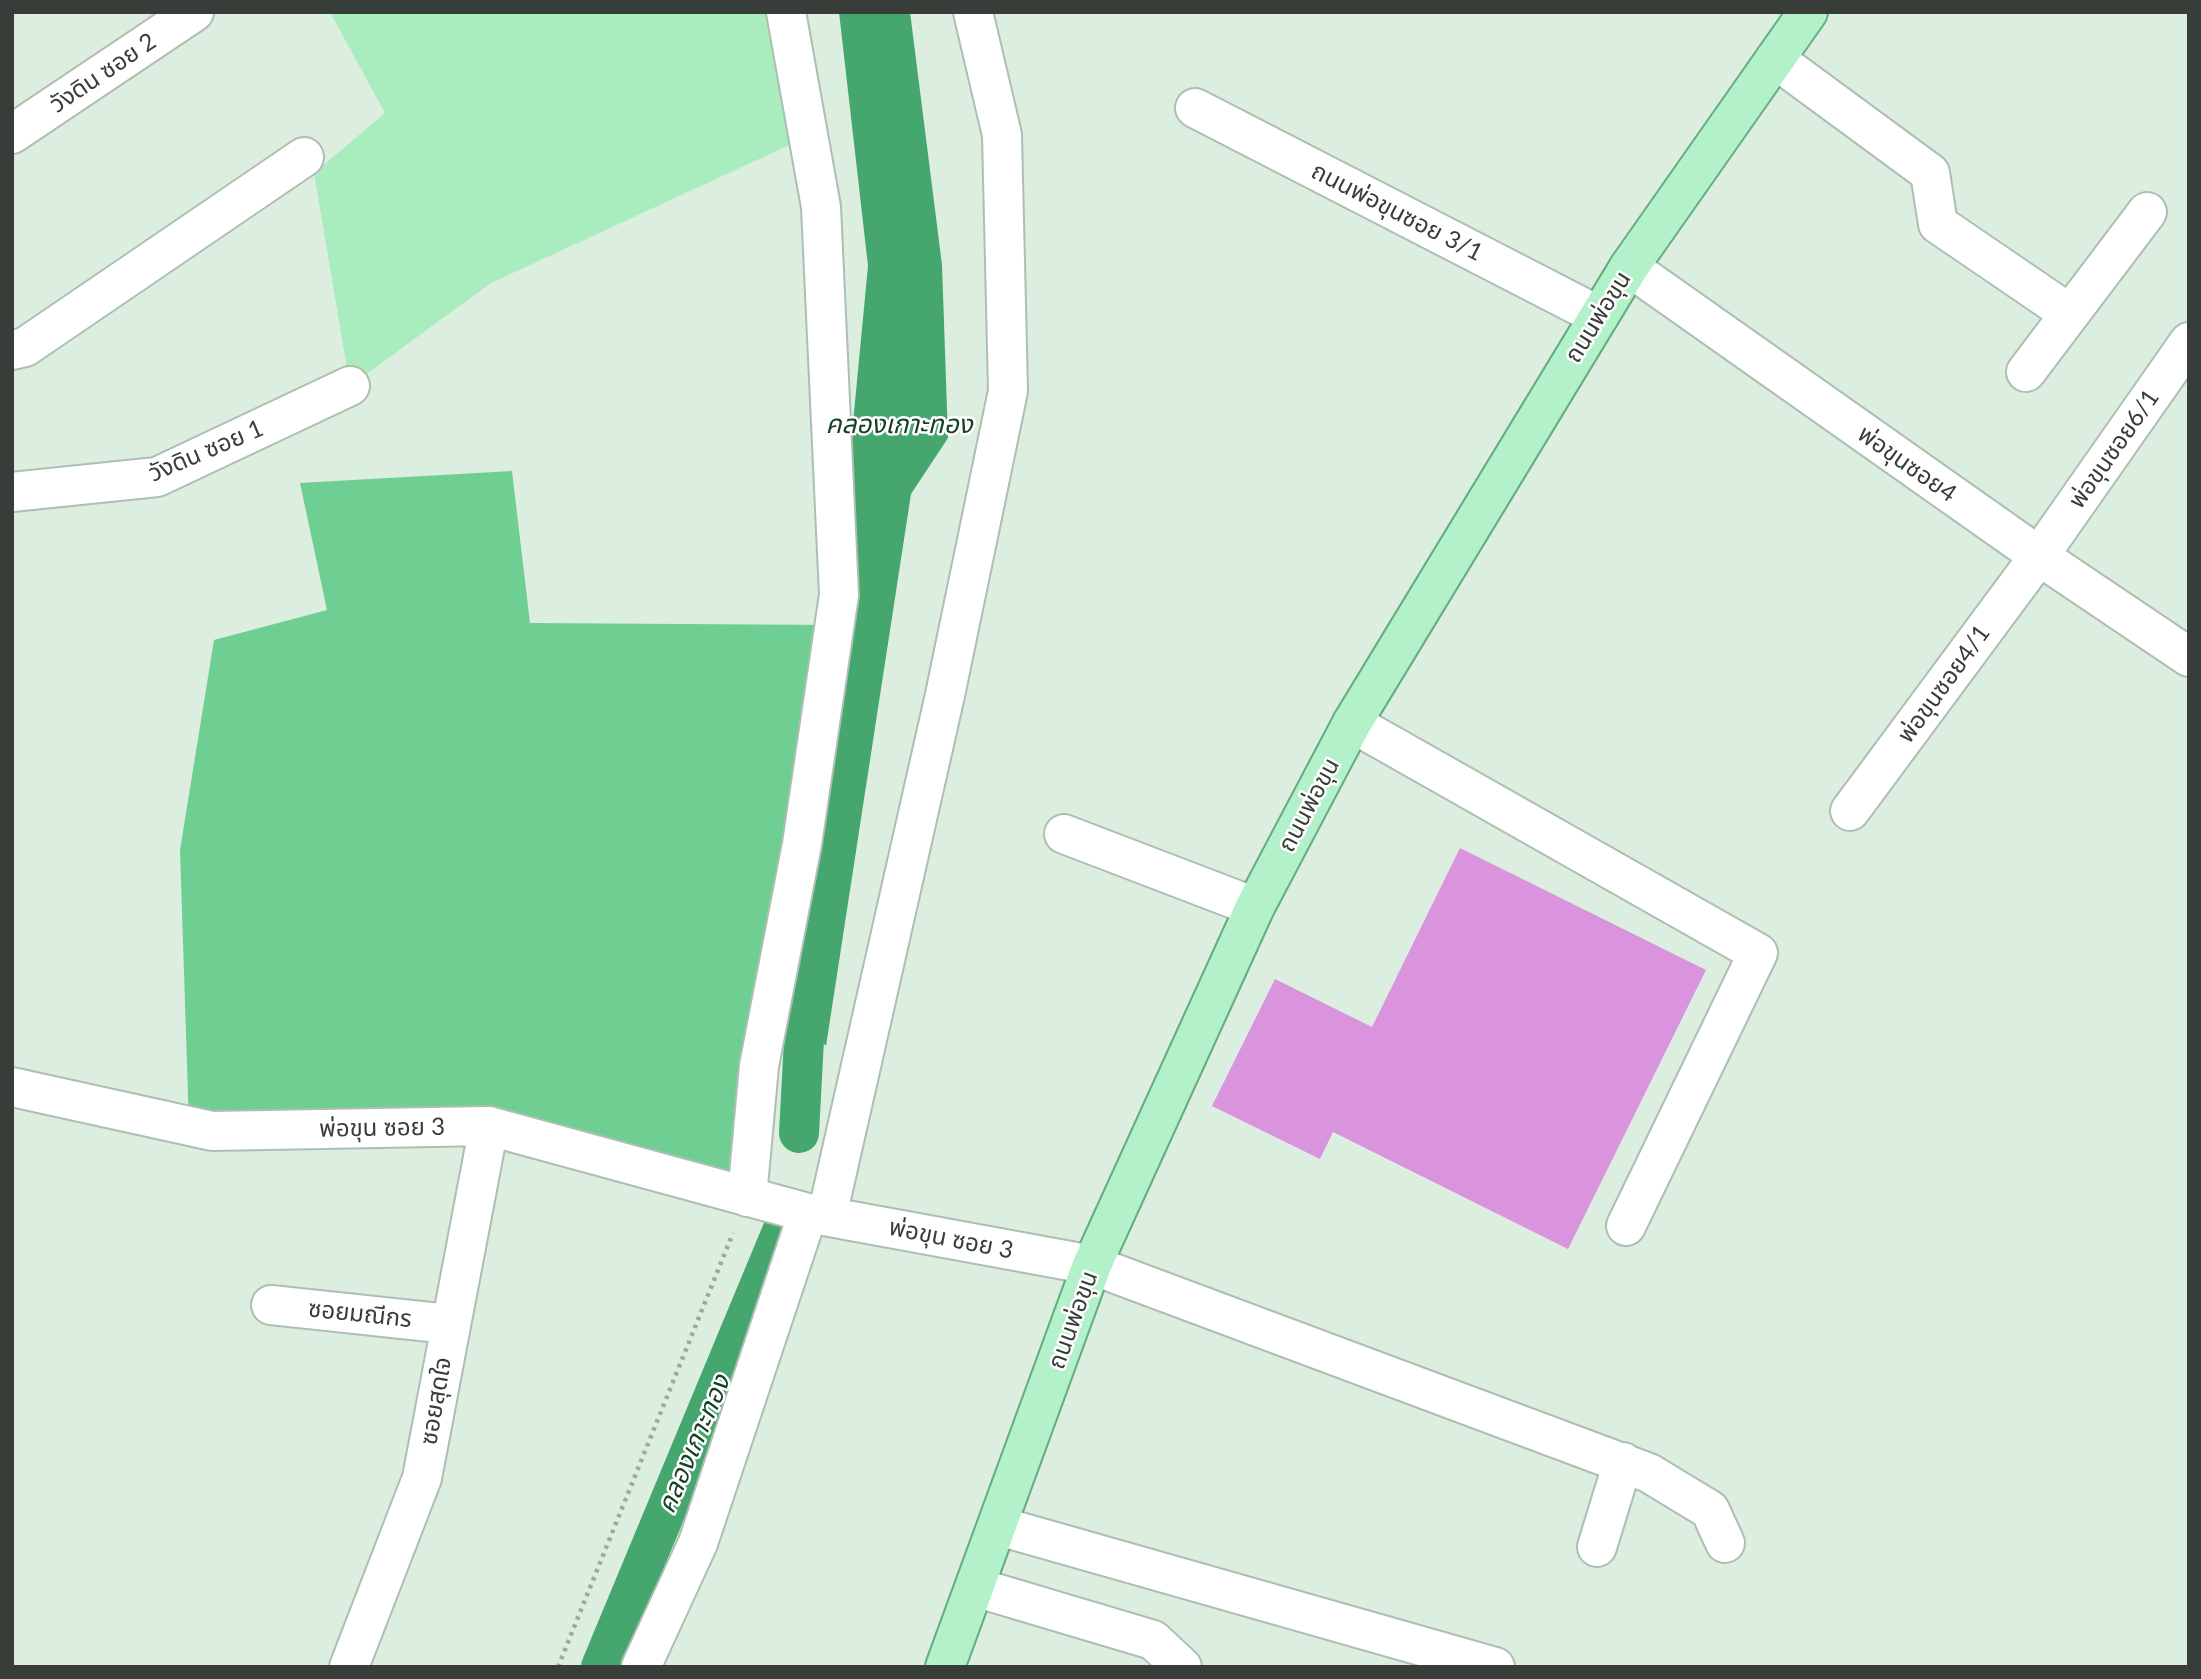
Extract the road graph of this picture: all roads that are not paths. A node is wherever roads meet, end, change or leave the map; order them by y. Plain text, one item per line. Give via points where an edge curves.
1 (194, 12) edge
2 (786, 12) edge
3 (973, 12) edge
4 (1807, 12) edge
5 (1775, 60) junction
6 (1195, 108) dead end
7 (12, 134) edge
8 (304, 157) dead end
9 (2147, 212) dead end
10 (1629, 267) junction
11 (2070, 314) junction
12 (1599, 316) junction
13 (2189, 342) edge
14 (12, 350) edge
15 (2026, 372) dead end
16 (350, 386) dead end
17 (12, 492) edge
18 (2039, 556) junction
19 (2189, 657) edge
20 (1352, 723) junction
21 (1850, 811) dead end
22 (1064, 834) dead end
23 (1255, 907) junction
24 (12, 1087) edge
25 (489, 1126) junction
26 (747, 1197) junction
27 (818, 1214) junction
28 (1626, 1226) dead end
29 (1093, 1265) junction
30 (271, 1305) dead end
31 (449, 1324) junction
32 (1623, 1462) junction
33 (999, 1526) junction
34 (1725, 1543) dead end
35 (1597, 1547) dead end
36 (975, 1587) junction
37 (349, 1667) edge
38 (640, 1667) edge
39 (945, 1667) edge
40 (1182, 1667) edge
41 (1495, 1667) edge

1 - 7 street, วังดิน ซอย 2
2 - 26 street via 821,206 839,595 802,844 759,1066
3 - 27 street via 1002,135 1008,391 945,695
4 - 5 main road, ถนนพ่อขุน
5 - 10 main road, ถนนพ่อขุน
5 - 11 street via 1930,173 1938,224
6 - 12 street, ถนนพ่อขุนซอย 3/1
8 - 14 street via 25,347
9 - 11 street
10 - 12 main road, ถนนพ่อขุน
10 - 18 street, พ่อขุนซอย4
11 - 15 street
12 - 20 main road, ถนนพ่อขุน
13 - 18 street, พ่อขุนซอย6/1
16 - 17 street, วังดิน ซอย 1 via 157,477
18 - 19 street, พ่อขุนซอย4
18 - 21 street, พ่อขุนซอย4/1
20 - 23 main road, ถนนพ่อขุน
20 - 28 street via 1758,953
22 - 23 street
23 - 29 main road, ถนนพ่อขุน
24 - 25 street, พ่อขุน ซอย 3 via 212,1131
25 - 26 street, พ่อขุน ซอย 3
25 - 31 street, ซอยสุดใจ
26 - 27 street, พ่อขุน ซอย 3
27 - 29 street, พ่อขุน ซอย 3
27 - 38 street via 698,1543
29 - 32 street, พ่อขุน ซอย 3
29 - 33 main road, ถนนพ่อขุน
30 - 31 street, ซอยมณีกร
31 - 37 street, ซอยสุดใจ via 422,1478
32 - 34 street, พ่อขุน ซอย 3 via 1710,1510
32 - 35 street
33 - 36 main road, ถนนพ่อขุน
33 - 41 street
36 - 39 main road, ถนนพ่อขุน
36 - 40 street via 1153,1640

